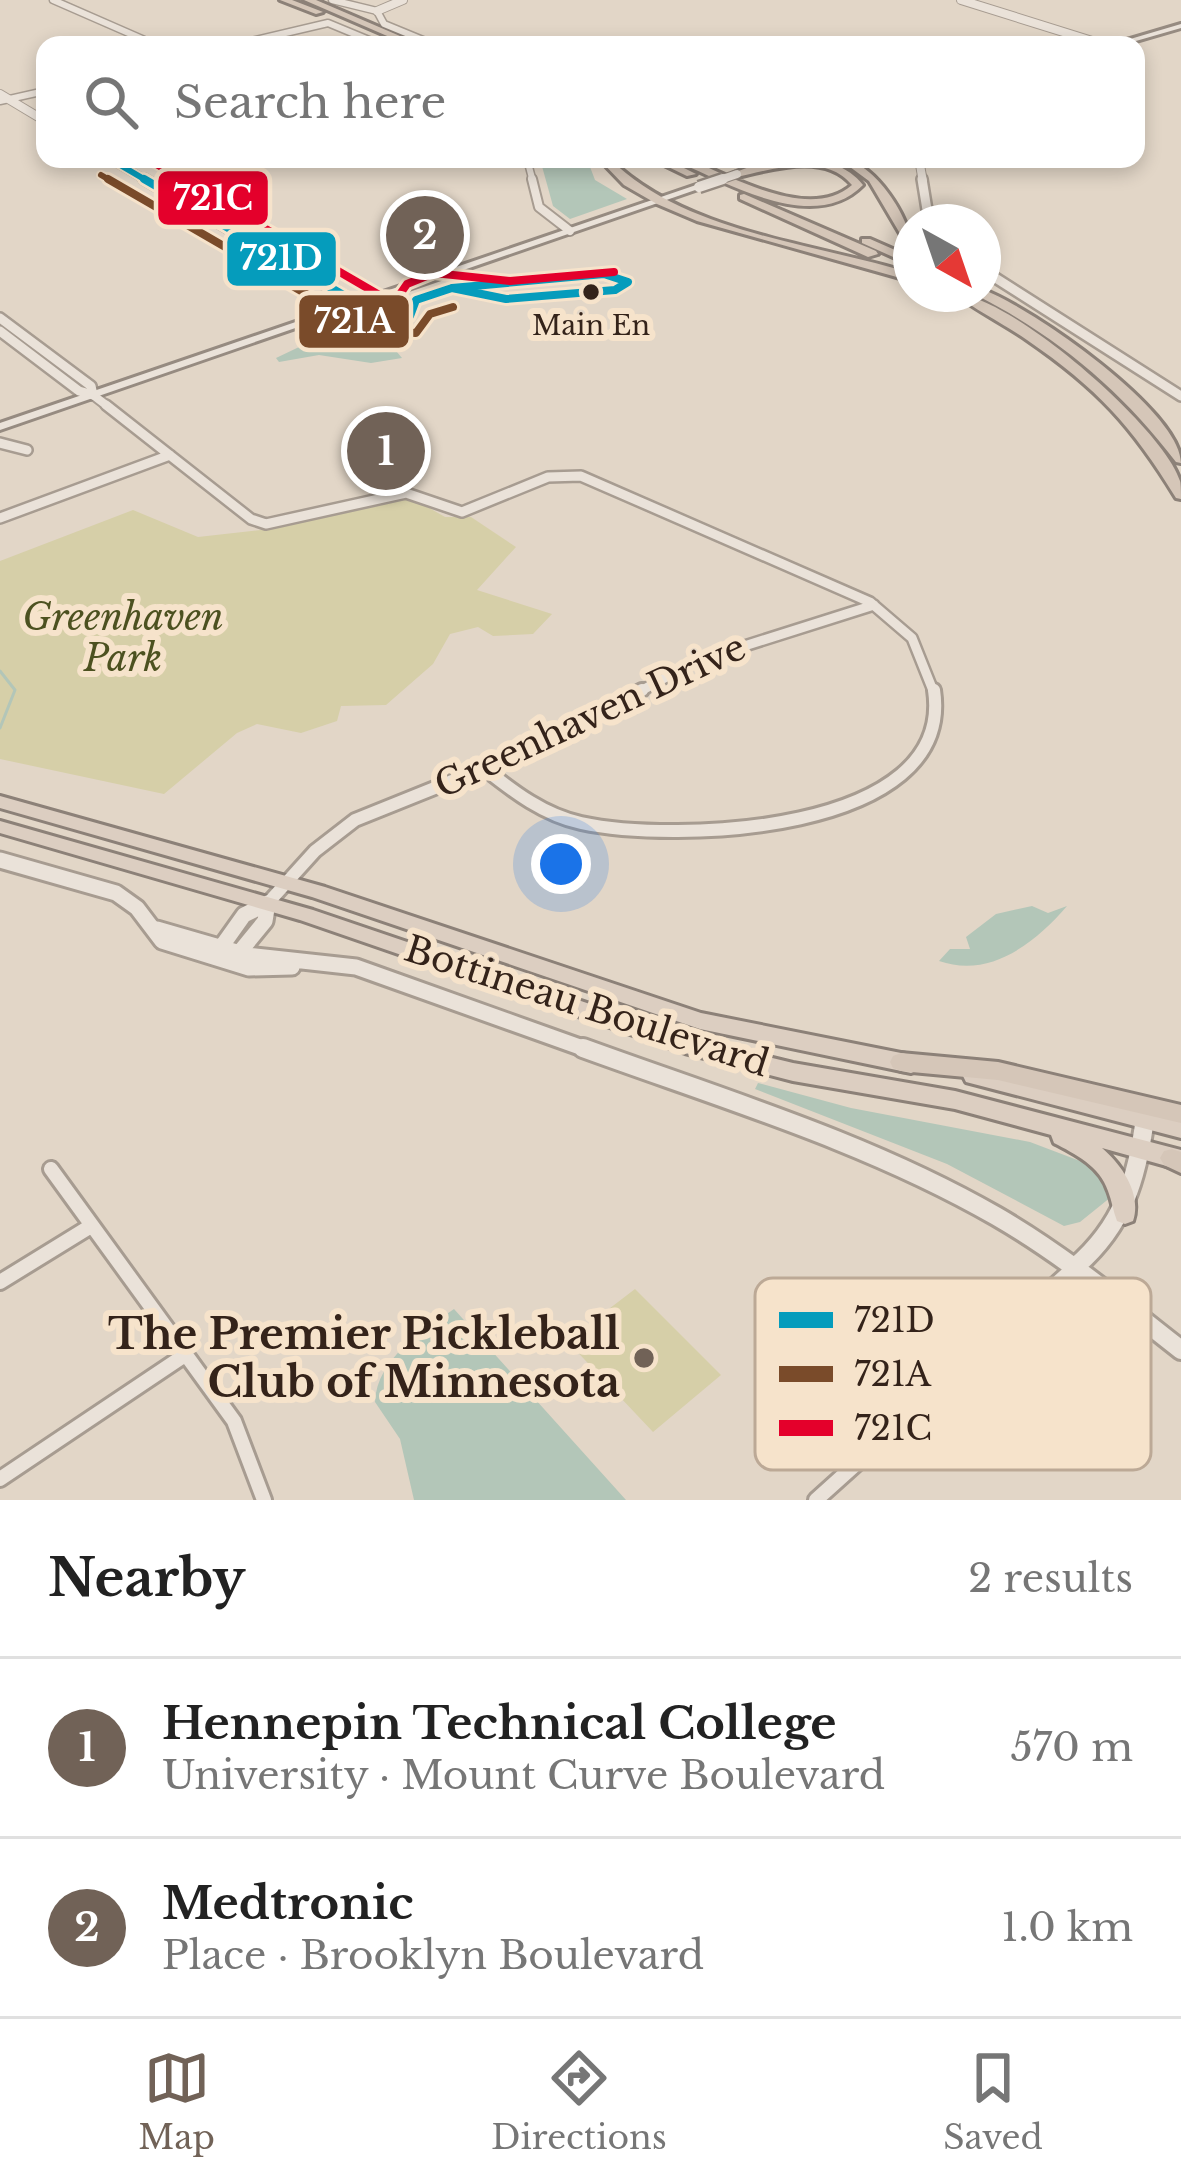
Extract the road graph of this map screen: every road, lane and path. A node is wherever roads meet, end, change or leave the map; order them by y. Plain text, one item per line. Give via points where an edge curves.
1 (53, 0) edge
2 (287, 0) edge
3 (312, 0) edge
4 (332, 0) edge
5 (404, 0) edge
6 (961, 0) edge
7 (975, 0) edge
8 (377, 11) junction
9 (1181, 29) edge
10 (135, 36) edge
11 (272, 36) edge
12 (359, 36) edge
13 (375, 36) edge
14 (395, 36) edge
15 (413, 36) edge
16 (1083, 36) edge
17 (1085, 36) edge
18 (1145, 37) edge
19 (1145, 42) edge
20 (36, 92) edge
21 (3, 98) edge
22 (36, 116) edge
23 (125, 168) edge
24 (529, 168) edge
25 (613, 168) edge
26 (677, 168) edge
27 (700, 168) edge
28 (705, 168) edge
29 (755, 168) edge
30 (781, 168) edge
31 (830, 168) edge
32 (858, 168) edge
33 (921, 168) edge
34 (737, 174) junction
35 (660, 200) junction
36 (926, 204) edge
37 (893, 212) edge
38 (570, 231) junction
39 (893, 253) edge
40 (893, 266) edge
41 (893, 269) edge
42 (1001, 281) edge
43 (1001, 302) edge
44 (358, 304) junction
45 (990, 312) edge
46 (0, 318) edge
47 (0, 331) edge
48 (93, 395) junction
49 (1181, 396) edge
50 (0, 427) edge
51 (0, 443) edge
52 (27, 451) dead end
53 (170, 455) junction
54 (1181, 459) edge
55 (1181, 495) edge
56 (0, 518) edge
57 (874, 604) junction
58 (485, 769) junction
59 (0, 802) edge
60 (0, 827) edge
61 (0, 860) edge
62 (287, 882) junction
63 (268, 903) junction
64 (226, 955) junction
65 (901, 1062) junction
66 (1181, 1114) edge
67 (1144, 1118) junction
68 (1031, 1120) junction
69 (1181, 1129) edge
70 (1142, 1148) junction
71 (1178, 1160) edge
72 (51, 1169) dead end
73 (1126, 1214) junction
74 (91, 1226) junction
75 (1075, 1267) junction
76 (1063, 1278) edge
77 (1089, 1278) edge
78 (0, 1282) edge
79 (1151, 1327) edge
80 (1181, 1350) edge
81 (185, 1355) junction
82 (849, 1470) edge
83 (0, 1479) edge
84 (264, 1500) edge
85 (816, 1500) edge

1 - 10 street
2 - 13 highway
3 - 14 highway
4 - 8 street
5 - 8 street
6 - 16 street
7 - 17 street
8 - 15 street via 384,24
9 - 18 main road
9 - 19 main road
11 - 12 street via 328,23
20 - 21 street
21 - 22 street
23 - 44 street
24 - 38 street via 539,207
25 - 35 highway
26 - 40 highway
27 - 39 highway
28 - 31 highway via 801,202 838,200 858,185 848,172
29 - 34 main road
30 - 34 highway
32 - 37 highway
33 - 36 street
34 - 35 main road, bridge
35 - 38 main road
35 - 41 highway
38 - 44 main road
42 - 49 street
43 - 54 highway via 1108,377
44 - 48 main road
45 - 55 highway via 1077,369 1132,422
46 - 48 street
47 - 48 street
48 - 50 main road
48 - 53 street
51 - 52 street
53 - 56 street
53 - 57 street via 266,524 406,493 462,512 573,474
57 - 58 street, Greenhaven Drive via 694,662
57 - 58 street via 924,655 937,716 919,760 869,794 785,823 630,831 553,814
58 - 62 street, Greenhaven Drive via 345,825
59 - 62 highway, Bottineau Boulevard
60 - 63 highway, Bottineau Boulevard
61 - 64 street via 116,893 162,941
62 - 63 street, Greenhaven Drive
62 - 65 highway, Bottineau Boulevard via 700,1021
63 - 64 street via 265,921
63 - 68 highway, Bottineau Boulevard via 685,1046
64 - 75 street via 260,969 356,968 863,1149 956,1193
65 - 66 highway via 998,1071
65 - 67 highway, Bottineau Boulevard
67 - 69 highway, Bottineau Boulevard
67 - 70 street
68 - 70 highway, Bottineau Boulevard
68 - 73 highway via 1110,1165
70 - 71 highway, Bottineau Boulevard
70 - 73 street
72 - 74 street
73 - 75 street
74 - 78 street
74 - 81 street
75 - 76 street
75 - 77 street
79 - 80 street
81 - 83 street
81 - 84 street via 241,1432
82 - 85 street

